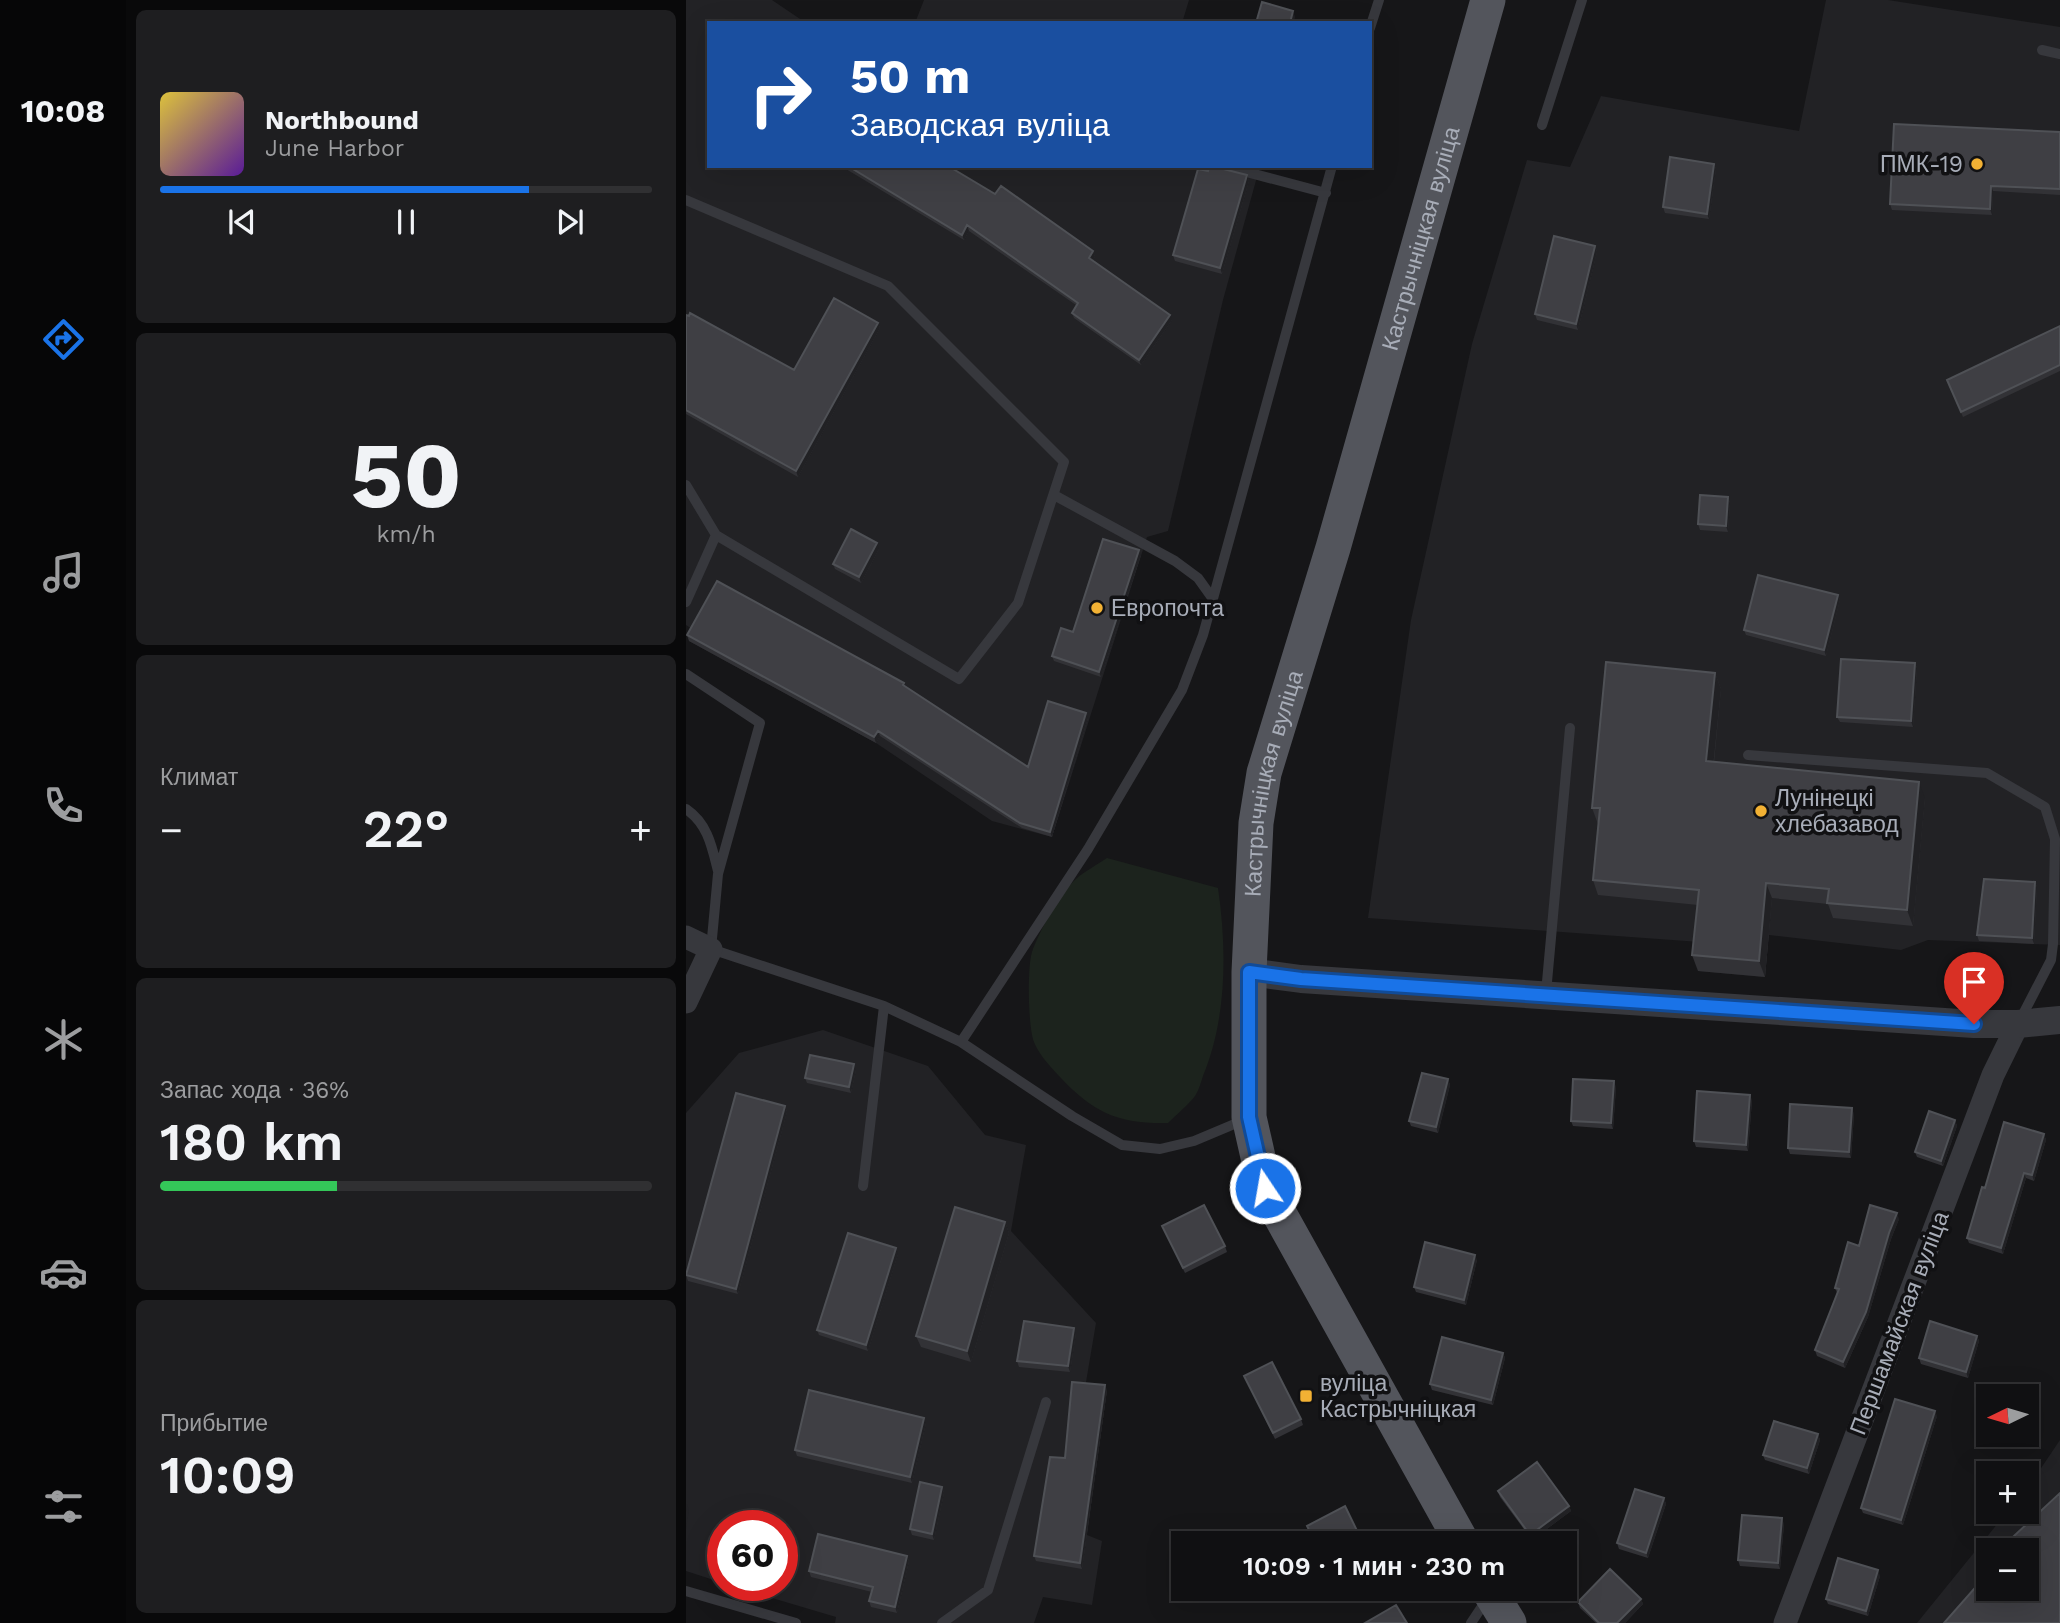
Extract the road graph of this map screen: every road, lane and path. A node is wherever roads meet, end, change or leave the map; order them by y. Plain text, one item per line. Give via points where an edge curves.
1 (1379, 0) edge
2 (1488, 0) edge
3 (1582, 0) edge
4 (1372, 22) edge
5 (2042, 50) dead end
6 (2060, 54) edge
7 (1542, 125) dead end
8 (1232, 168) edge
9 (1332, 168) edge
10 (1326, 193) junction
11 (686, 200) edge
12 (686, 485) edge
13 (1054, 495) junction
14 (716, 535) junction
15 (1213, 599) junction
16 (686, 602) edge
17 (686, 674) edge
18 (1570, 728) dead end
19 (1748, 755) dead end
20 (686, 809) edge
21 (718, 874) junction
22 (686, 937) edge
23 (711, 949) junction
24 (1249, 972) junction
25 (1546, 996) junction
26 (686, 1003) edge
27 (884, 1006) junction
28 (2060, 1020) edge
29 (2018, 1024) junction
30 (961, 1041) junction
31 (1249, 1117) junction
32 (863, 1186) dead end
33 (1046, 1402) dead end
34 (1456, 1531) edge
35 (686, 1591) edge
36 (1484, 1601) edge
37 (1496, 1601) edge
38 (796, 1623) edge
39 (942, 1623) edge
40 (1471, 1623) edge
41 (1509, 1623) edge
42 (1785, 1623) edge

1 - 4 lane
2 - 24 main road, Кастрычніцкая вуліца via 1333,548 1264,773 1256,823
3 - 7 lane
5 - 6 lane
8 - 10 lane
9 - 10 lane
10 - 15 lane
11 - 13 lane via 888,286 1064,462
12 - 14 lane
13 - 14 lane via 1018,603 959,679
13 - 15 lane via 1175,561 1198,578
14 - 16 lane
15 - 30 lane via 1182,690 1088,849
17 - 21 lane via 760,723
18 - 25 lane
19 - 29 lane via 1987,773 2045,807 2055,839 2053,944 2051,960
20 - 21 lane via 710,837
21 - 23 lane
22 - 23 street
23 - 26 street
23 - 27 lane
24 - 25 street
24 - 31 main road, Кастрычніцкая вуліца
25 - 29 street
27 - 30 lane
27 - 32 lane
28 - 29 street
29 - 42 street, Першамайская вуліца via 1993,1075
30 - 31 lane via 1122,1144 1160,1149 1194,1141
31 - 34 main road, Кастрычніцкая вуліца via 1265,1188
33 - 39 lane via 988,1590
35 - 38 lane
36 - 40 lane
37 - 41 main road

